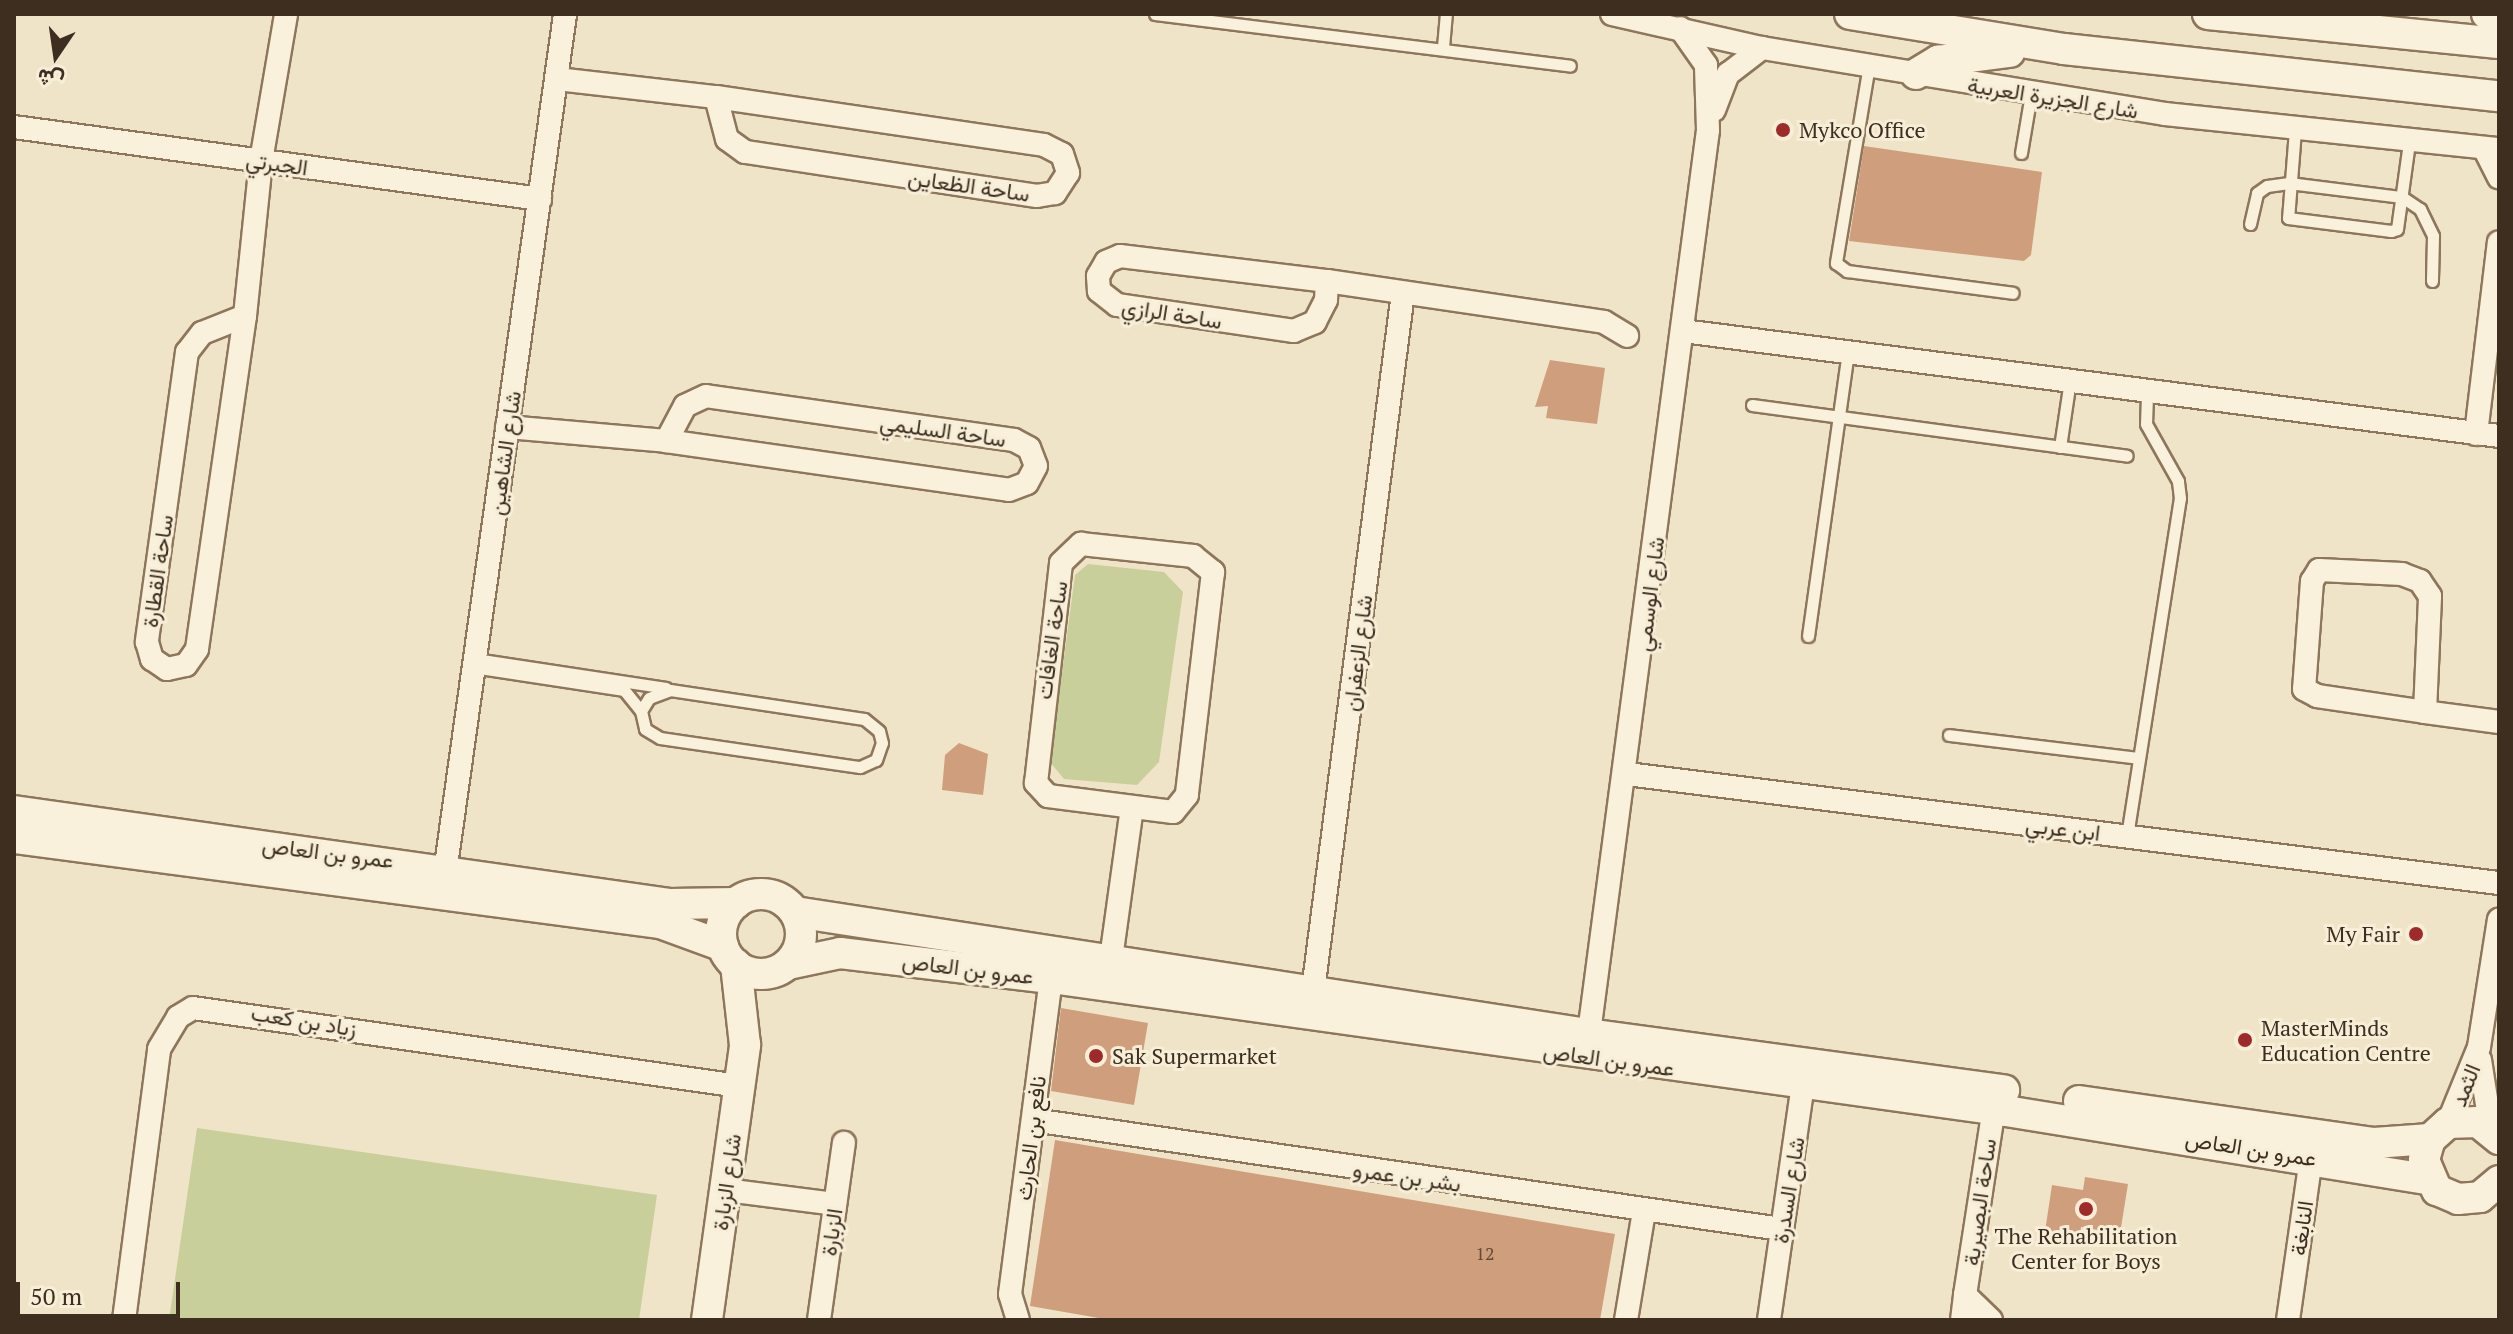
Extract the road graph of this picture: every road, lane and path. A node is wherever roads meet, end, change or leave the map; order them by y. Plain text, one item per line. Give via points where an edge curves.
1 (286, 14) edge
2 (565, 14) edge
3 (1155, 14) edge
4 (1446, 14) edge
5 (1612, 14) edge
6 (1850, 14) edge
7 (2208, 14) edge
8 (2487, 14) edge
9 (2499, 22) edge
10 (1680, 28) junction
11 (2499, 43) edge
12 (1443, 47) junction
13 (1762, 48) junction
14 (2064, 49) junction
15 (1869, 65) junction
16 (1570, 66) dead end
17 (1916, 74) junction
18 (557, 79) junction
19 (2031, 94) junction
20 (2499, 96) edge
21 (716, 97) junction
22 (14, 127) edge
23 (1708, 130) junction
24 (2295, 130) junction
25 (2409, 143) junction
26 (2492, 148) edge
27 (2021, 153) dead end
28 (261, 161) junction
29 (2499, 177) edge
30 (2289, 183) junction
31 (2402, 197) junction
32 (540, 199) junction
33 (2250, 224) dead end
34 (2499, 242) edge
35 (1327, 281) junction
36 (2432, 281) dead end
37 (1403, 293) junction
38 (2013, 293) dead end
39 (245, 316) junction
40 (1683, 331) junction
41 (1627, 336) dead end
42 (1848, 349) junction
43 (2070, 379) junction
44 (2147, 389) junction
45 (1752, 405) dead end
46 (1838, 417) junction
47 (507, 427) junction
48 (2488, 435) edge
49 (666, 441) junction
50 (2060, 447) junction
51 (2127, 456) dead end
52 (1808, 636) dead end
53 (474, 663) junction
54 (670, 690) junction
55 (641, 711) junction
56 (2425, 712) junction
57 (2499, 722) edge
58 (1949, 735) dead end
59 (2139, 758) junction
60 (1627, 774) junction
61 (1132, 808) junction
62 (14, 811) edge
63 (2127, 836) junction
64 (14, 838) edge
65 (444, 880) junction
66 (2499, 883) edge
67 (736, 903) junction
68 (795, 912) junction
69 (2499, 920) edge
70 (730, 956) junction
71 (1053, 966) junction
72 (783, 967) junction
73 (1109, 974) junction
74 (1312, 1002) junction
75 (745, 1045) junction
76 (1587, 1046) junction
77 (2479, 1047) junction
78 (1805, 1072) junction
79 (739, 1086) junction
80 (1995, 1099) junction
81 (1033, 1120) junction
82 (2439, 1131) junction
83 (2495, 1134) edge
84 (844, 1143) dead end
85 (2313, 1147) junction
86 (2430, 1180) junction
87 (2496, 1187) edge
88 (726, 1190) junction
89 (835, 1204) junction
90 (1644, 1211) junction
91 (1781, 1229) junction
92 (1965, 1295) junction
93 (124, 1320) edge
94 (707, 1320) edge
95 (819, 1320) edge
96 (1018, 1320) edge
97 (1626, 1320) edge
98 (1769, 1320) edge
99 (1962, 1320) edge
100 (1991, 1320) edge
101 (2288, 1320) edge

1 - 28 street, ساحة القطارة
2 - 18 street, شارع الشاهين
3 - 12 lane via 1228,28
4 - 12 lane
5 - 10 street, شارع الجزيرة العربية
6 - 14 street
7 - 11 street
8 - 9 street
10 - 13 street, شارع الجزيرة العربية
10 - 23 street, شارع الوسمي via 1706,65
12 - 16 lane
13 - 15 street, شارع الجزيرة العربية
13 - 23 street, شارع الوسمي via 1728,74
14 - 17 street via 1938,61
14 - 20 street
15 - 17 street, شارع الجزيرة العربية
15 - 38 lane via 1836,263 1847,271
17 - 19 street, شارع الجزيرة العربية
18 - 21 street, ساحة الظعاين
18 - 32 street, شارع الشاهين
19 - 24 street, شارع الجزيرة العربية
19 - 27 lane
21 - 21 street, ساحة الظعاين via 727,139 745,152 1044,196 1060,189 1068,173 1062,154 1044,145
22 - 28 street, الجبرتي
23 - 40 street, شارع الوسمي
24 - 25 street, شارع الجزيرة العربية
24 - 30 lane
25 - 26 street, شارع الجزيرة العربية
25 - 31 lane
26 - 29 street
28 - 32 street, الجبرتي
28 - 39 street, ساحة القطارة
30 - 31 lane
30 - 31 lane via 2288,218 2312,222 2391,231 2397,229
30 - 33 lane via 2257,193
31 - 36 lane via 2429,223 2436,249
32 - 47 street, شارع الشاهين
34 - 48 street
35 - 35 street, ساحة الرازي via 1120,256 1100,268 1097,284 1104,298 1117,305 1294,331 1320,317
35 - 37 street, ساحة الرازي
37 - 41 street, ساحة الرازي via 1604,322
37 - 74 street, شارع الزعفران
39 - 39 street, ساحة القطارة via 202,333 187,352 147,642 152,659 167,669 186,665 197,649
40 - 42 street
40 - 60 street, شارع الوسمي
42 - 43 street
42 - 46 lane
43 - 44 street
43 - 50 lane
44 - 48 street
44 - 59 lane via 2146,424 2180,489
45 - 46 lane
46 - 50 lane
46 - 52 lane
47 - 49 street, ساحة السليمي
47 - 53 street, شارع الشاهين
49 - 49 street, ساحة السليمي via 1009,490 1027,483 1036,466 1029,448 1014,440 706,396 685,406
50 - 51 lane
53 - 54 lane
53 - 55 lane via 624,690
53 - 65 street, شارع الشاهين
54 - 55 lane via 649,698
54 - 55 lane via 864,719 879,731 881,750 871,764 854,767 660,738 645,729
56 - 56 street via 2304,689 2308,613 2319,570 2402,574 2420,581 2430,596
56 - 57 street
58 - 59 lane
59 - 63 lane
60 - 63 street, ابن عربي
60 - 76 street, شارع الوسمي
61 - 61 street, ساحة الغافات via 1166,814 1185,802 1213,572 1193,556 1081,544 1061,563 1034,776 1048,796
61 - 73 street
62 - 65 street, عمرو بن العاص
63 - 66 street, ابن عربي
64 - 65 street, عمرو بن العاص
65 - 67 street, عمرو بن العاص via 670,904
65 - 70 street, عمرو بن العاص via 677,926
67 - 68 street via 767,895
67 - 70 street via 723,923
68 - 71 street, عمرو بن العاص
68 - 72 street via 800,945
69 - 77 street, الثمد
70 - 72 street via 756,974
70 - 75 street, شارع الزبارة
71 - 72 street, عمرو بن العاص via 849,953
71 - 73 street, عمرو بن العاص
71 - 81 street, نافع بن الحارث
72 - 75 street, شارع الزبارة
73 - 74 street, عمرو بن العاص
74 - 76 street, عمرو بن العاص
75 - 79 street, شارع الزبارة
76 - 78 street, عمرو بن العاص
77 - 82 street, الثمد
77 - 83 street, الثمد
78 - 80 street, عمرو بن العاص
78 - 91 street, شارع السدرة
79 - 88 street, شارع الزبارة
79 - 93 street, زياد بن كعب via 193,1008 178,1017 159,1049
80 - 85 street, عمرو بن العاص
80 - 92 street, ساحة البصيرية
81 - 90 street, بشر بن عمرو
81 - 96 street, نافع بن الحارث via 1010,1294
82 - 83 street, عمرو بن العاص via 2478,1122
82 - 85 street, عمرو بن العاص via 2388,1144
82 - 86 street via 2424,1160
84 - 89 street, الزبارة
85 - 86 street, عمرو بن العاص
85 - 101 street, النابغة
86 - 87 street, عمرو بن العاص via 2458,1199
88 - 89 street
88 - 94 street, شارع الزبارة
89 - 95 street, الزبارة
90 - 91 street, بشر بن عمرو
90 - 97 street
91 - 98 street, شارع السدرة
92 - 99 street, ساحة البصيرية
92 - 100 street, ساحة البصيرية

